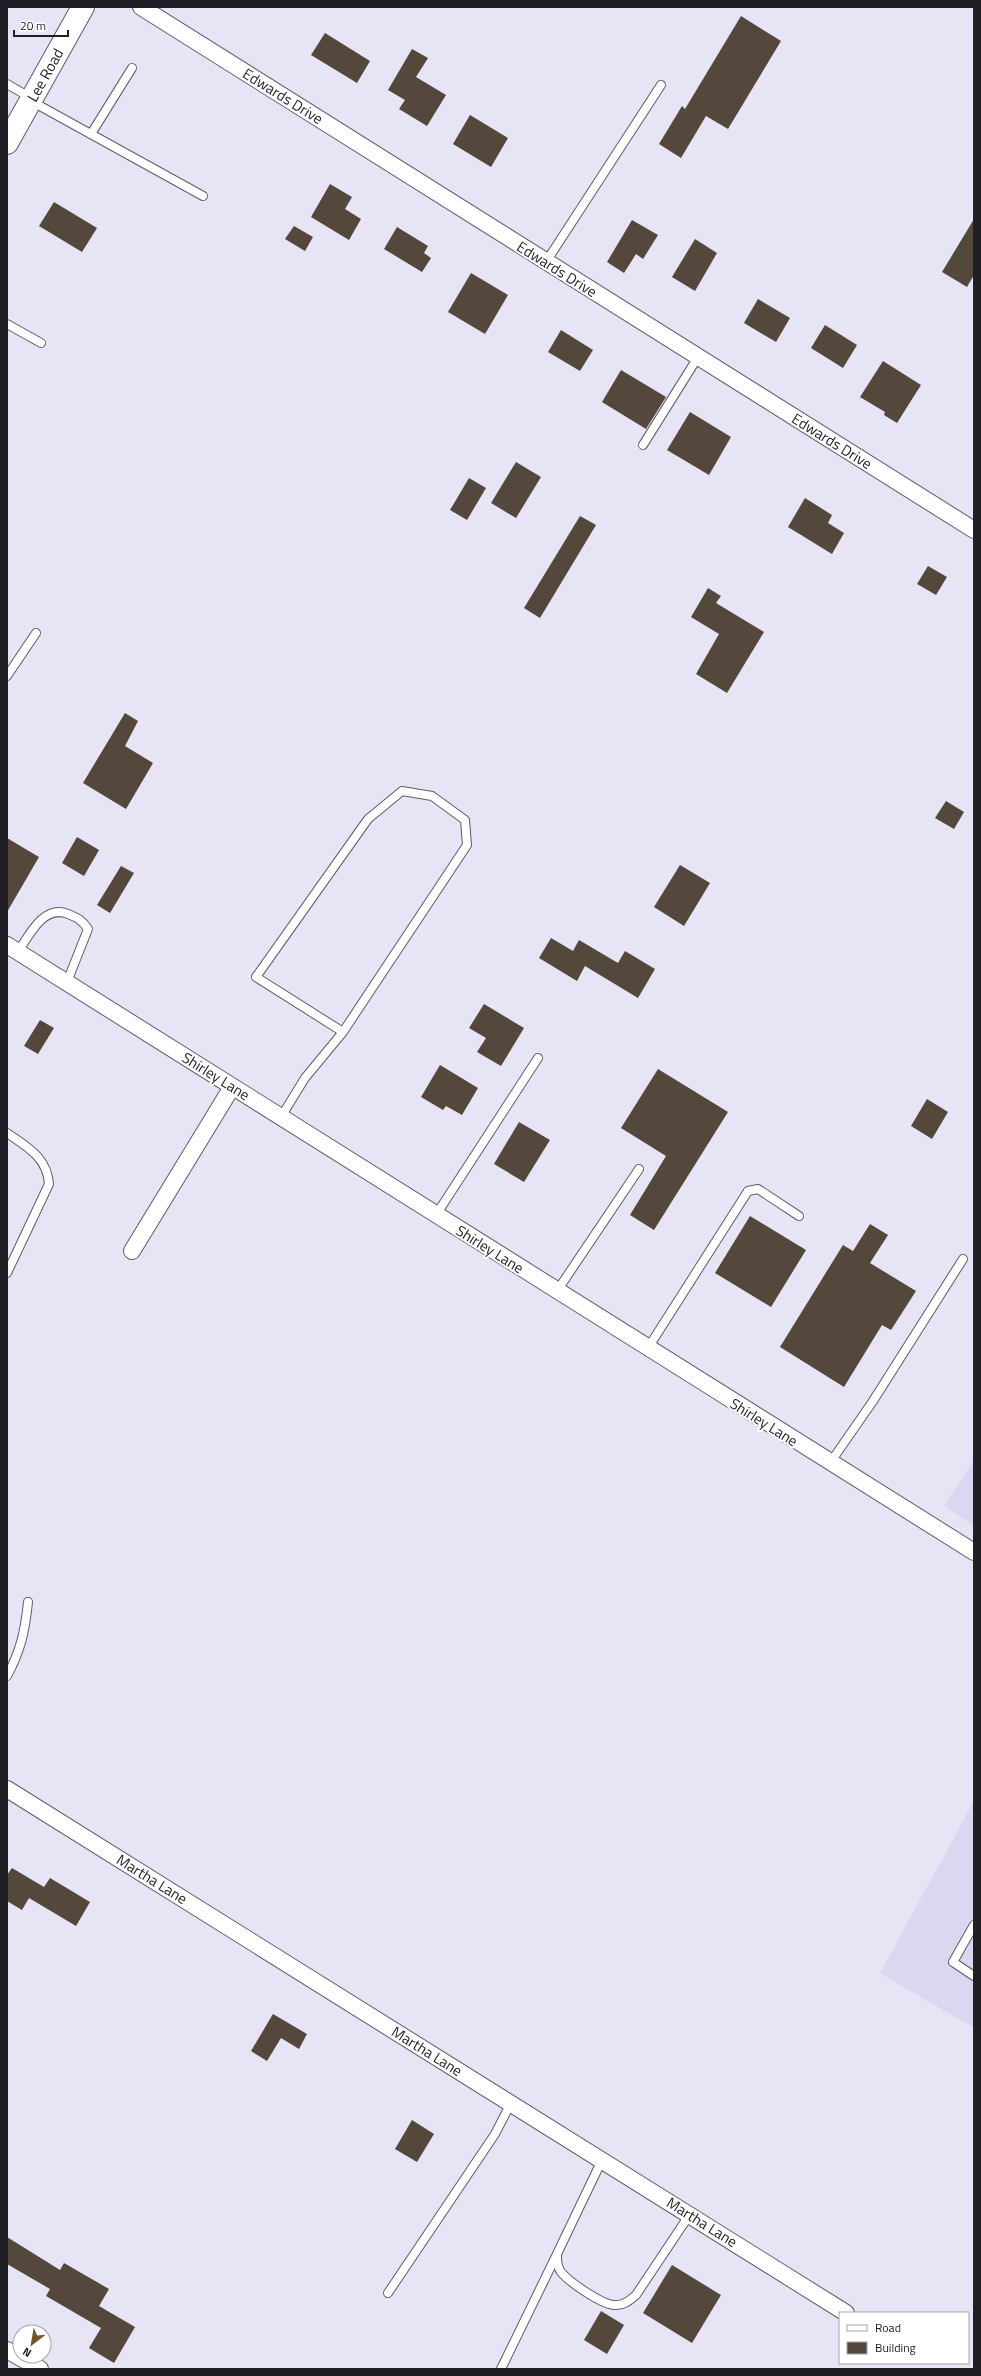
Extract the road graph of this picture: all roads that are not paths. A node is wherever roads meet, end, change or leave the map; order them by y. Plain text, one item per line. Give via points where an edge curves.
1 (83, 7) edge
2 (141, 7) edge
3 (132, 68) dead end
4 (7, 84) edge
5 (661, 85) dead end
6 (31, 99) junction
7 (92, 134) junction
8 (7, 143) edge
9 (203, 196) dead end
10 (546, 262) junction
11 (7, 324) edge
12 (41, 343) dead end
13 (698, 357) junction
14 (644, 445) dead end
15 (974, 530) edge
16 (36, 633) dead end
17 (7, 676) edge
18 (12, 948) edge
19 (67, 982) junction
20 (343, 1032) junction
21 (538, 1058) dead end
22 (232, 1087) junction
23 (281, 1117) junction
24 (7, 1133) edge
25 (639, 1169) dead end
26 (436, 1215) junction
27 (799, 1216) dead end
28 (132, 1251) dead end
29 (963, 1259) dead end
30 (7, 1273) edge
31 (557, 1291) junction
32 (648, 1348) junction
33 (830, 1463) junction
34 (974, 1552) edge
35 (28, 1602) dead end
36 (7, 1676) edge
37 (7, 1789) edge
38 (974, 1925) edge
39 (974, 1976) edge
40 (511, 2103) junction
41 (602, 2160) junction
42 (690, 2214) junction
43 (557, 2254) junction
44 (388, 2293) dead end
45 (844, 2312) edge
46 (7, 2350) edge
47 (40, 2369) edge
48 (501, 2369) edge

1 - 6 main road, Lee Road
2 - 10 street, Edwards Drive
3 - 7 lane
4 - 6 lane
5 - 10 lane
6 - 7 lane
6 - 8 main road, Lee Road
7 - 9 lane
10 - 13 street, Edwards Drive
11 - 12 lane
13 - 14 lane
13 - 15 street, Edwards Drive
16 - 17 lane
18 - 19 street, Shirley Lane
18 - 19 lane via 49,913 61,911 82,920 88,929
19 - 22 street, Shirley Lane
20 - 20 lane via 467,845 465,820 432,796 402,791 368,819 256,977
20 - 23 lane via 305,1078
21 - 26 lane
22 - 23 street, Shirley Lane
22 - 28 street
23 - 26 street, Shirley Lane
24 - 30 lane via 32,1150 48,1169 49,1184
25 - 31 lane
26 - 31 street, Shirley Lane
27 - 32 lane via 758,1189 748,1191
29 - 33 lane via 873,1401
31 - 32 street, Shirley Lane
32 - 33 street, Shirley Lane
33 - 34 street, Shirley Lane
35 - 36 lane via 25,1632 18,1656
37 - 40 street, Martha Lane
38 - 39 lane via 953,1962
40 - 41 street, Martha Lane
40 - 44 lane via 495,2134
41 - 42 street, Martha Lane
41 - 43 lane
42 - 43 lane via 636,2295 627,2303 614,2305 603,2302 567,2279 557,2262
42 - 45 street, Martha Lane
43 - 48 lane
46 - 47 street

